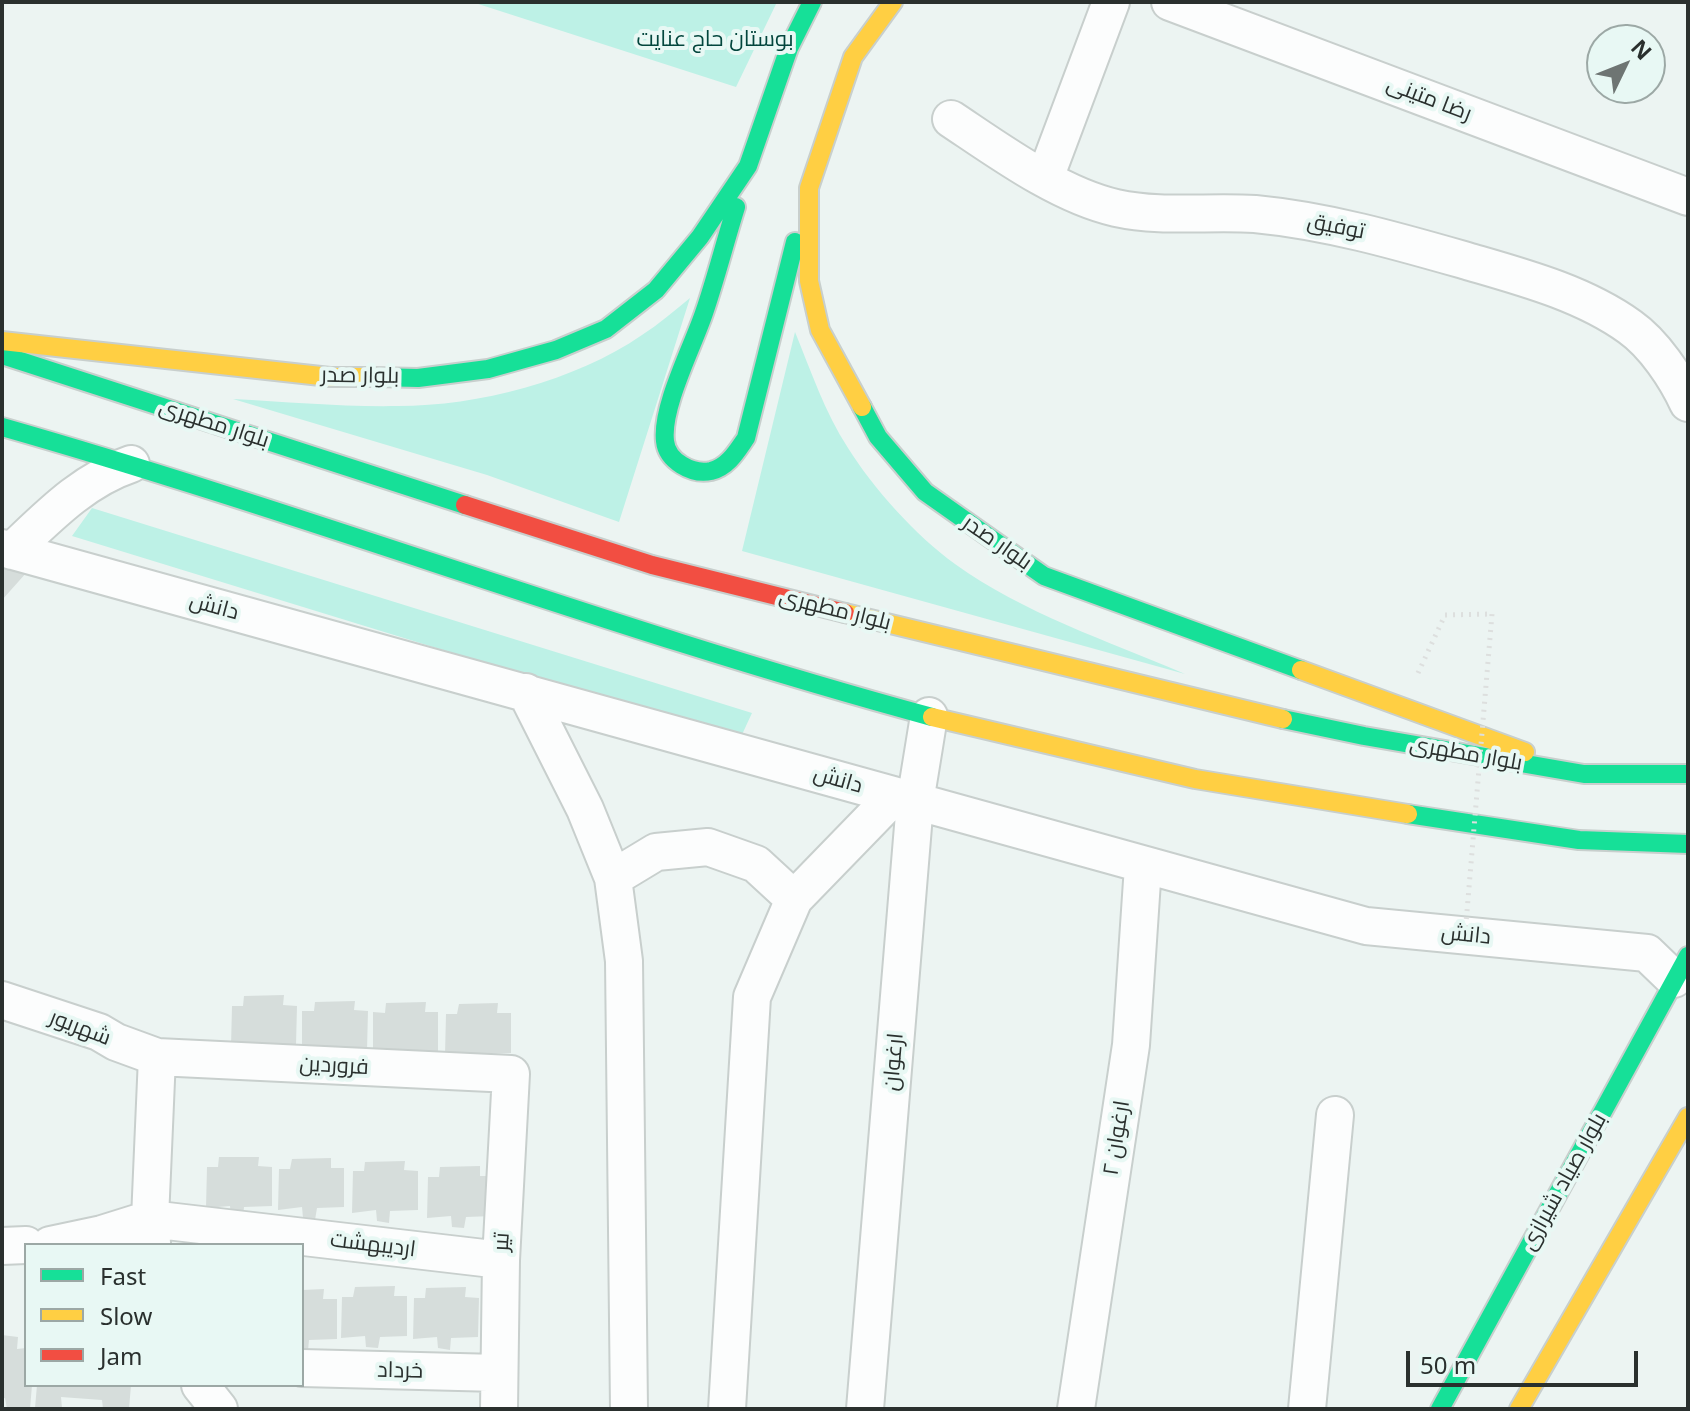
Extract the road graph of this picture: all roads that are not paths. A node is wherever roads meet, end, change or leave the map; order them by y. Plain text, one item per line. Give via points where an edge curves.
1 (812, 2) edge
2 (893, 2) edge
3 (1111, 2) edge
4 (1170, 2) edge
5 (1235, 13) edge
6 (951, 119) dead end
7 (748, 166) junction
8 (1045, 178) junction
9 (809, 188) junction
10 (1688, 197) edge
11 (2, 341) edge
12 (2, 355) edge
13 (1688, 403) edge
14 (2, 427) edge
15 (131, 464) junction
16 (7, 550) edge
17 (526, 692) junction
18 (929, 716) junction
19 (1584, 774) junction
20 (1688, 774) edge
21 (905, 799) junction
22 (1680, 844) edge
23 (1688, 860) edge
24 (1143, 866) junction
25 (613, 878) junction
26 (794, 899) junction
27 (1681, 967) edge
28 (2, 1000) edge
29 (157, 1057) junction
30 (511, 1074) joint
31 (1335, 1115) dead end
32 (1688, 1117) edge
33 (1679, 1148) edge
34 (151, 1232) edge
35 (59, 1243) edge
36 (288, 1243) edge
37 (304, 1244) edge
38 (24, 1245) edge
39 (2, 1246) edge
40 (501, 1260) junction
41 (304, 1368) edge
42 (498, 1373) junction
43 (202, 1387) edge
44 (219, 1409) edge
45 (499, 1409) edge
46 (629, 1409) edge
47 (727, 1409) edge
48 (865, 1409) edge
49 (1076, 1409) edge
50 (1307, 1409) edge
51 (1440, 1409) edge
52 (1519, 1409) edge

1 - 7 main road, بلوار صدر via 789,48
2 - 9 main road, بلوار صدر via 853,57
3 - 8 street
4 - 5 street, رضا متینی
5 - 10 street, رضا متینی
6 - 8 street, توفیق
7 - 9 main road via 665,423 665,444 679,465 696,472 730,462 746,438
7 - 11 main road, بلوار صدر via 656,290 606,329 488,369 418,378 330,377
8 - 13 street, توفیق via 1114,208 1255,214 1346,228 1545,286 1631,327
9 - 19 main road, بلوار صدر via 809,281 820,330 878,437 925,492 1044,576
12 - 19 main road, بلوار مطهری via 652,565 1215,704
14 - 15 main road
15 - 16 street via 83,488
15 - 18 main road via 633,628
16 - 17 street, دانش
17 - 21 street, دانش
17 - 25 street
18 - 21 street, ارغوان
18 - 22 main road via 1195,779 1579,840
19 - 20 main road, بلوار مطهری
21 - 24 street, دانش
21 - 26 street
21 - 48 street, ارغوان
22 - 23 main road
24 - 27 street, دانش via 1366,926 1647,953
24 - 49 street, ارغوان ۲ via 1131,1045
25 - 26 street via 656,852 708,847 756,864
25 - 46 street via 624,961
26 - 47 street via 752,997
27 - 51 main road, بلوار صیاد شیرازی
28 - 29 street, شهریور
29 - 30 street, فروردین
29 - 34 street
30 - 40 street, تیر
31 - 50 street
32 - 33 main road
33 - 52 main road
34 - 35 street
34 - 36 street, اردیبهشت
37 - 40 street, اردیبهشت
38 - 39 street
40 - 42 street, تیر
41 - 42 street, خرداد
42 - 45 street, تیر
43 - 44 street

